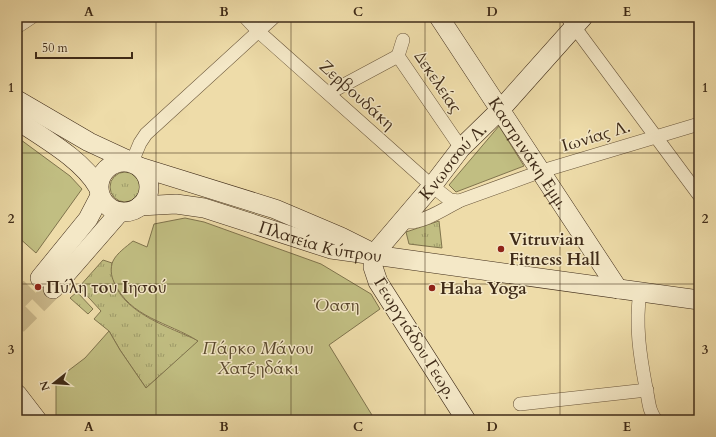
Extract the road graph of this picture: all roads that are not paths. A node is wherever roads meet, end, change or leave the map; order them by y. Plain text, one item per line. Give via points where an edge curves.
1 (32, 17) edge
2 (245, 17) edge
3 (274, 17) edge
4 (439, 17) edge
5 (575, 20) edge
6 (17, 27) edge
7 (258, 31) junction
8 (404, 40) dead end
9 (398, 56) junction
10 (329, 94) junction
11 (17, 100) edge
12 (501, 109) junction
13 (17, 120) edge
14 (699, 124) edge
15 (655, 136) junction
16 (461, 148) junction
17 (136, 164) junction
18 (542, 171) junction
19 (432, 186) junction
20 (99, 192) junction
21 (699, 195) edge
22 (459, 201) junction
23 (140, 206) junction
24 (120, 212) junction
25 (402, 221) junction
26 (374, 254) junction
27 (618, 289) junction
28 (640, 292) junction
29 (699, 300) edge
30 (647, 390) junction
31 (17, 394) edge
32 (520, 404) dead end
33 (17, 410) edge
34 (24, 420) edge
35 (37, 420) edge
36 (466, 420) edge
37 (656, 420) edge

1 - 6 street
2 - 7 street, Ζερβουδάκη
3 - 7 street
4 - 12 street, Καστρινάκη Εμμ.
5 - 12 street, Κνωσσού Λ.
5 - 15 street
7 - 10 street, Ζερβουδάκη
7 - 17 street via 146,134 140,143
8 - 9 street, Δεκελείας
9 - 10 street, Δεκελείας
9 - 16 street, Δεκελείας
10 - 19 street, Ζερβουδάκη
11 - 17 street, Πλατεία Κύπρου via 89,142
12 - 16 street, Κνωσσού Λ.
12 - 18 street, Καστρινάκη Εμμ.
13 - 20 street via 79,164 91,175
14 - 15 street, Ιωνίας Λ.
15 - 18 street, Ιωνίας Λ.
15 - 21 street
16 - 19 street, Κνωσσού Λ.
17 - 20 street via 120,162 108,167 102,173
17 - 23 street via 147,176 149,189
17 - 26 street, Πλατεία Κύπρου via 275,209 341,236
18 - 22 street, Ιωνίας Λ.
18 - 27 street, Καστρινάκη Εμμ.
19 - 22 street via 450,200
19 - 25 street, Κνωσσού Λ.
20 - 24 street via 110,209
20 - 24 street via 88,219 46,283
22 - 25 street, Ιωνίας Λ. via 418,221
23 - 24 street via 133,211
23 - 26 street, Πλατεία Κύπρου via 176,204 204,208 317,246
25 - 26 street, Κνωσσού Λ.
26 - 27 street
26 - 36 street, Γεωργιάδου Γεωρ. via 373,267 378,282
27 - 28 street
28 - 29 street
28 - 30 street via 638,334
30 - 32 street
30 - 37 street via 649,405
31 - 35 street
33 - 34 street

